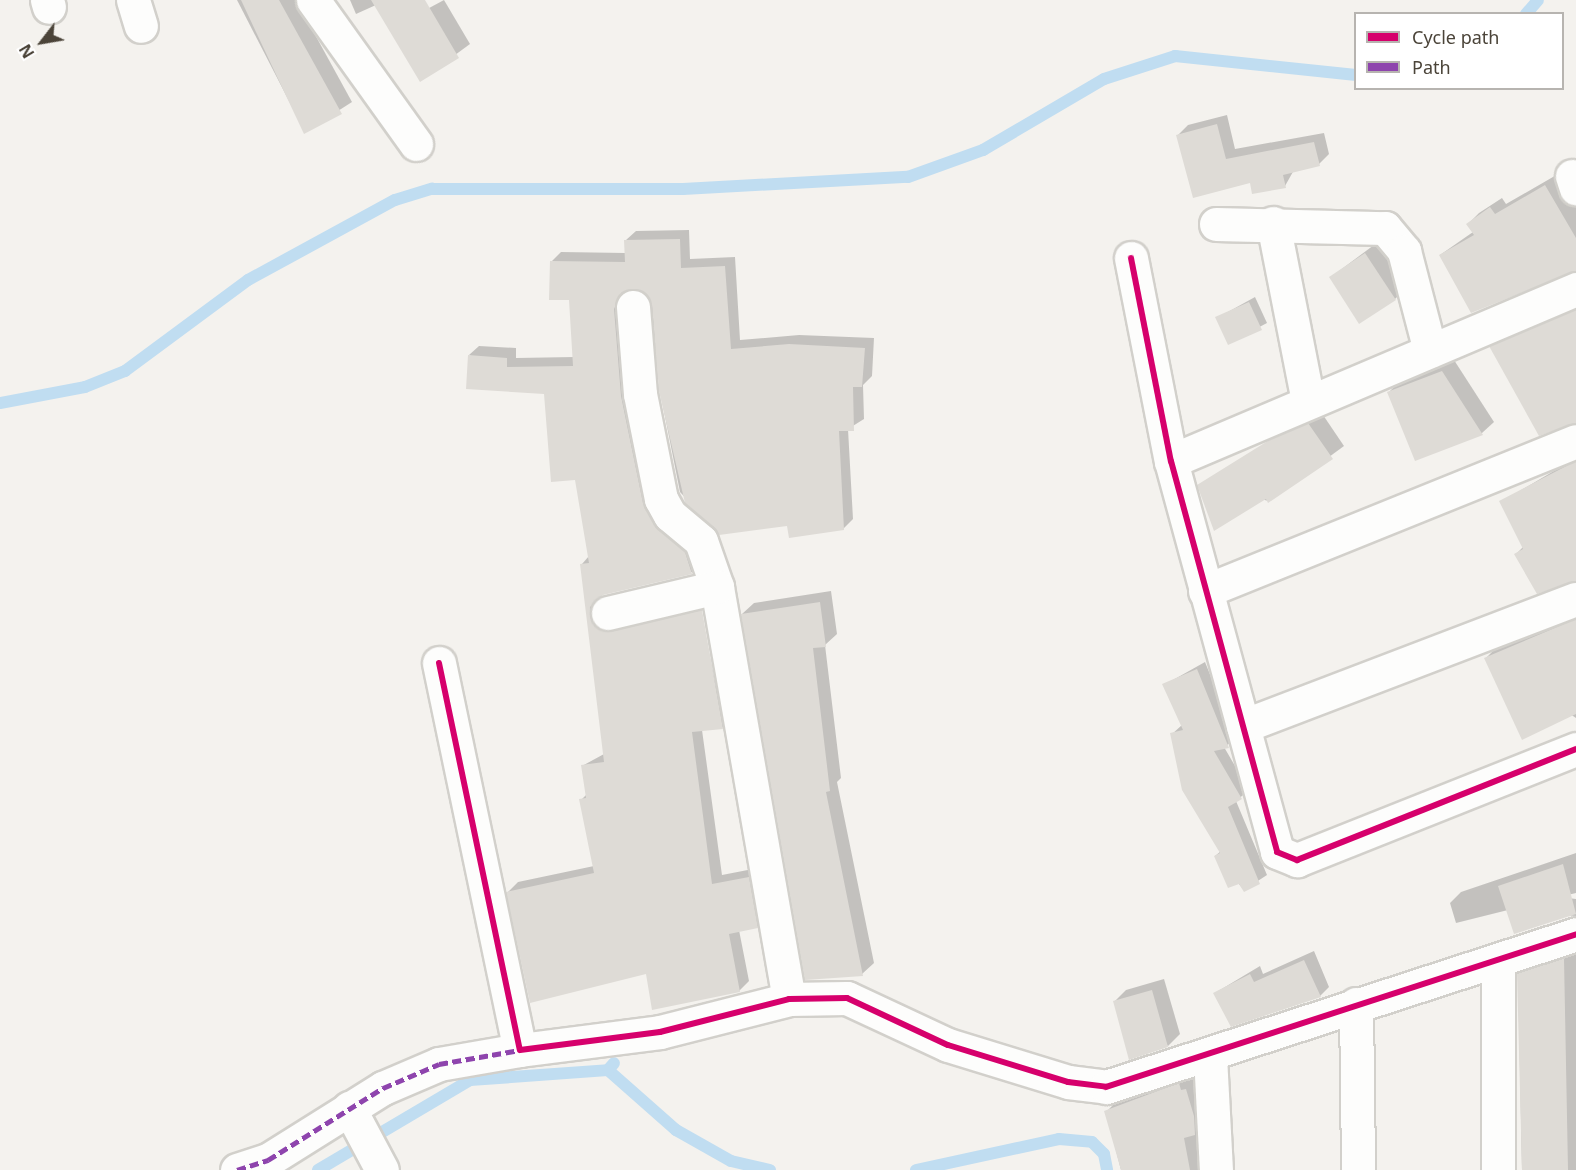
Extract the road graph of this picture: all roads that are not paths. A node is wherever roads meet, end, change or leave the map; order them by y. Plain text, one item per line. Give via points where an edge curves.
1 (313, 0) edge
2 (416, 144) dead end
3 (1273, 223) junction
4 (1216, 224) dead end
5 (1131, 258) dead end
6 (1576, 289) edge
7 (633, 307) dead end
8 (1430, 351) junction
9 (1308, 402) junction
10 (1576, 441) edge
11 (1171, 461) junction
12 (717, 587) junction
13 (1205, 591) junction
14 (1576, 599) edge
15 (608, 613) dead end
16 (439, 663) dead end
17 (1243, 726) junction
18 (1576, 749) edge
19 (1576, 934) edge
20 (1498, 962) junction
21 (789, 999) junction
22 (1356, 1004) junction
23 (520, 1050) junction
24 (1210, 1056) junction
25 (351, 1110) junction
26 (237, 1170) edge
27 (382, 1170) edge
28 (1216, 1170) edge
29 (1358, 1170) edge
30 (1498, 1170) edge

1 - 2 street
3 - 4 street
3 - 8 street via 1372,225 1390,233 1404,251
3 - 9 street
5 - 11 street
6 - 8 street
7 - 12 street via 640,394 664,507 701,541
8 - 9 street
9 - 11 street
10 - 13 street
11 - 13 street
12 - 15 street
12 - 21 street
13 - 17 street
14 - 17 street
16 - 23 street
17 - 18 street via 1277,852 1297,860
19 - 20 street
20 - 22 street
20 - 30 street
21 - 23 street via 660,1032
21 - 24 street via 856,999 948,1045 1087,1085 1106,1087
22 - 24 street
22 - 29 street
23 - 25 street via 440,1064
24 - 28 street
25 - 26 street via 268,1160
25 - 27 street

